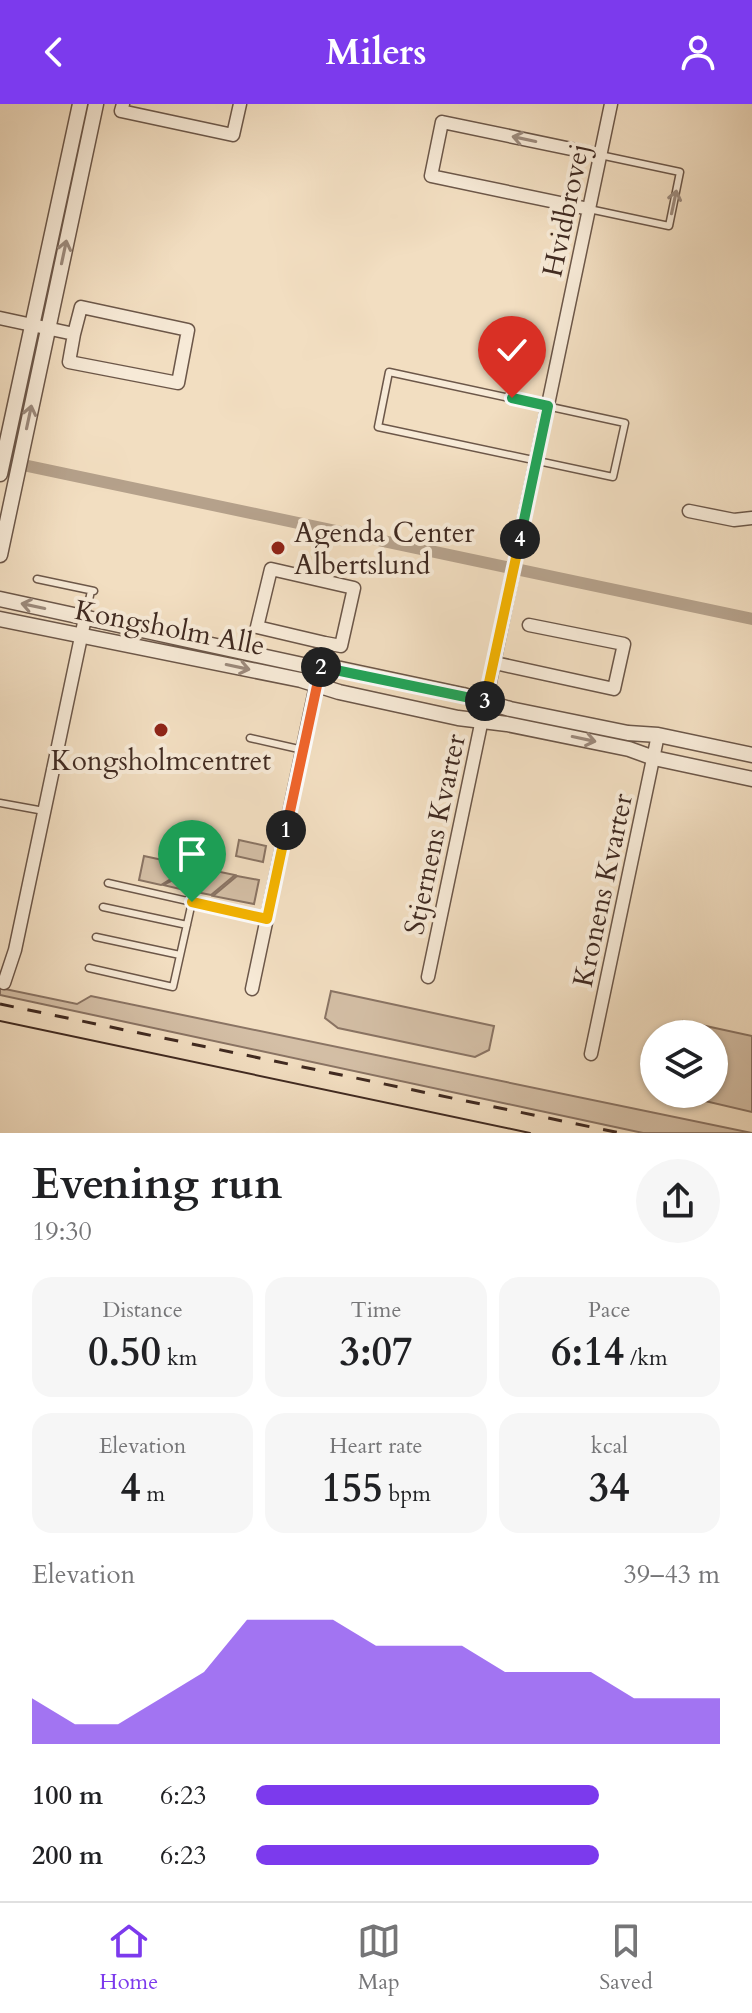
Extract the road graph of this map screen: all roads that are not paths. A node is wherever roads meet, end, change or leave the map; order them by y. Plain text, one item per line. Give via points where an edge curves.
1 (80, 104) edge
2 (96, 104) edge
3 (123, 104) edge
4 (240, 104) edge
5 (611, 104) edge
6 (600, 155) junction
7 (589, 209) junction
8 (0, 318) edge
9 (41, 327) junction
10 (74, 334) junction
11 (548, 406) junction
12 (13, 456) junction
13 (537, 461) junction
14 (0, 474) edge
15 (689, 511) dead end
16 (752, 518) edge
17 (0, 555) edge
18 (37, 579) dead end
19 (0, 599) edge
20 (85, 618) junction
21 (0, 619) edge
22 (529, 625) dead end
23 (82, 635) junction
24 (325, 643) junction
25 (495, 663) junction
26 (320, 667) junction
27 (316, 685) junction
28 (487, 702) junction
29 (483, 721) junction
30 (658, 735) junction
31 (250, 738) dead end
32 (303, 750) junction
33 (752, 755) edge
34 (654, 758) junction
35 (752, 779) edge
36 (0, 803) edge
37 (45, 812) junction
38 (108, 883) dead end
39 (192, 902) junction
40 (103, 907) dead end
41 (267, 919) junction
42 (187, 925) junction
43 (96, 937) dead end
44 (180, 955) junction
45 (89, 968) dead end
46 (3, 977) edge
47 (428, 977) dead end
48 (252, 989) dead end
49 (591, 1054) dead end

1 - 9 street
9 -> 2 street
3 - 4 street via 121,111 233,135
5 - 6 street, Hvidbrovej
6 - 7 street, Hvidbrovej
7 -> 6 lane via 669,226 680,172
6 -> 7 street via 442,122 431,176
7 - 11 street, Hvidbrovej
8 - 9 street
9 - 10 street
9 - 12 street
10 - 10 street via 69,362 178,383 188,330 81,307
11 - 13 street, Hvidbrovej
11 - 13 lane via 625,423 613,477
11 - 13 lane via 389,372 383,399 378,427
12 - 14 street
12 - 17 street via 14,487
13 - 25 street, Hvidbrovej
15 - 16 street
18 - 20 lane via 93,591
20 -> 19 street, Kongsholm Alle
20 - 23 street
20 - 26 street, Kongsholm Alle
21 - 23 street, Kongsholm Alle
22 - 25 street via 624,644 614,689
23 -> 27 street, Kongsholm Alle
23 - 37 street
24 - 24 street via 341,646 354,588 271,569 257,627
24 - 26 street
25 - 28 street, Hvidbrovej
26 - 27 street
26 - 28 street, Kongsholm Alle
27 - 29 street, Kongsholm Alle
27 - 32 street
28 - 29 street, Stjernens Kvarter
28 - 30 street, Kongsholm Alle
29 -> 34 street, Kongsholm Alle
29 - 47 street, Stjernens Kvarter
30 - 33 street, Kongsholm Alle
30 - 34 street, Kronens Kvarter
31 - 32 lane
32 - 41 street
34 - 35 street, Kongsholm Alle
34 - 49 street, Kronens Kvarter
36 - 37 lane
37 - 46 street via 15,950
38 - 39 lane
39 - 41 lane
39 - 42 lane
40 - 42 lane
41 - 48 street
42 - 44 lane
43 - 44 lane
44 - 45 lane via 173,987

